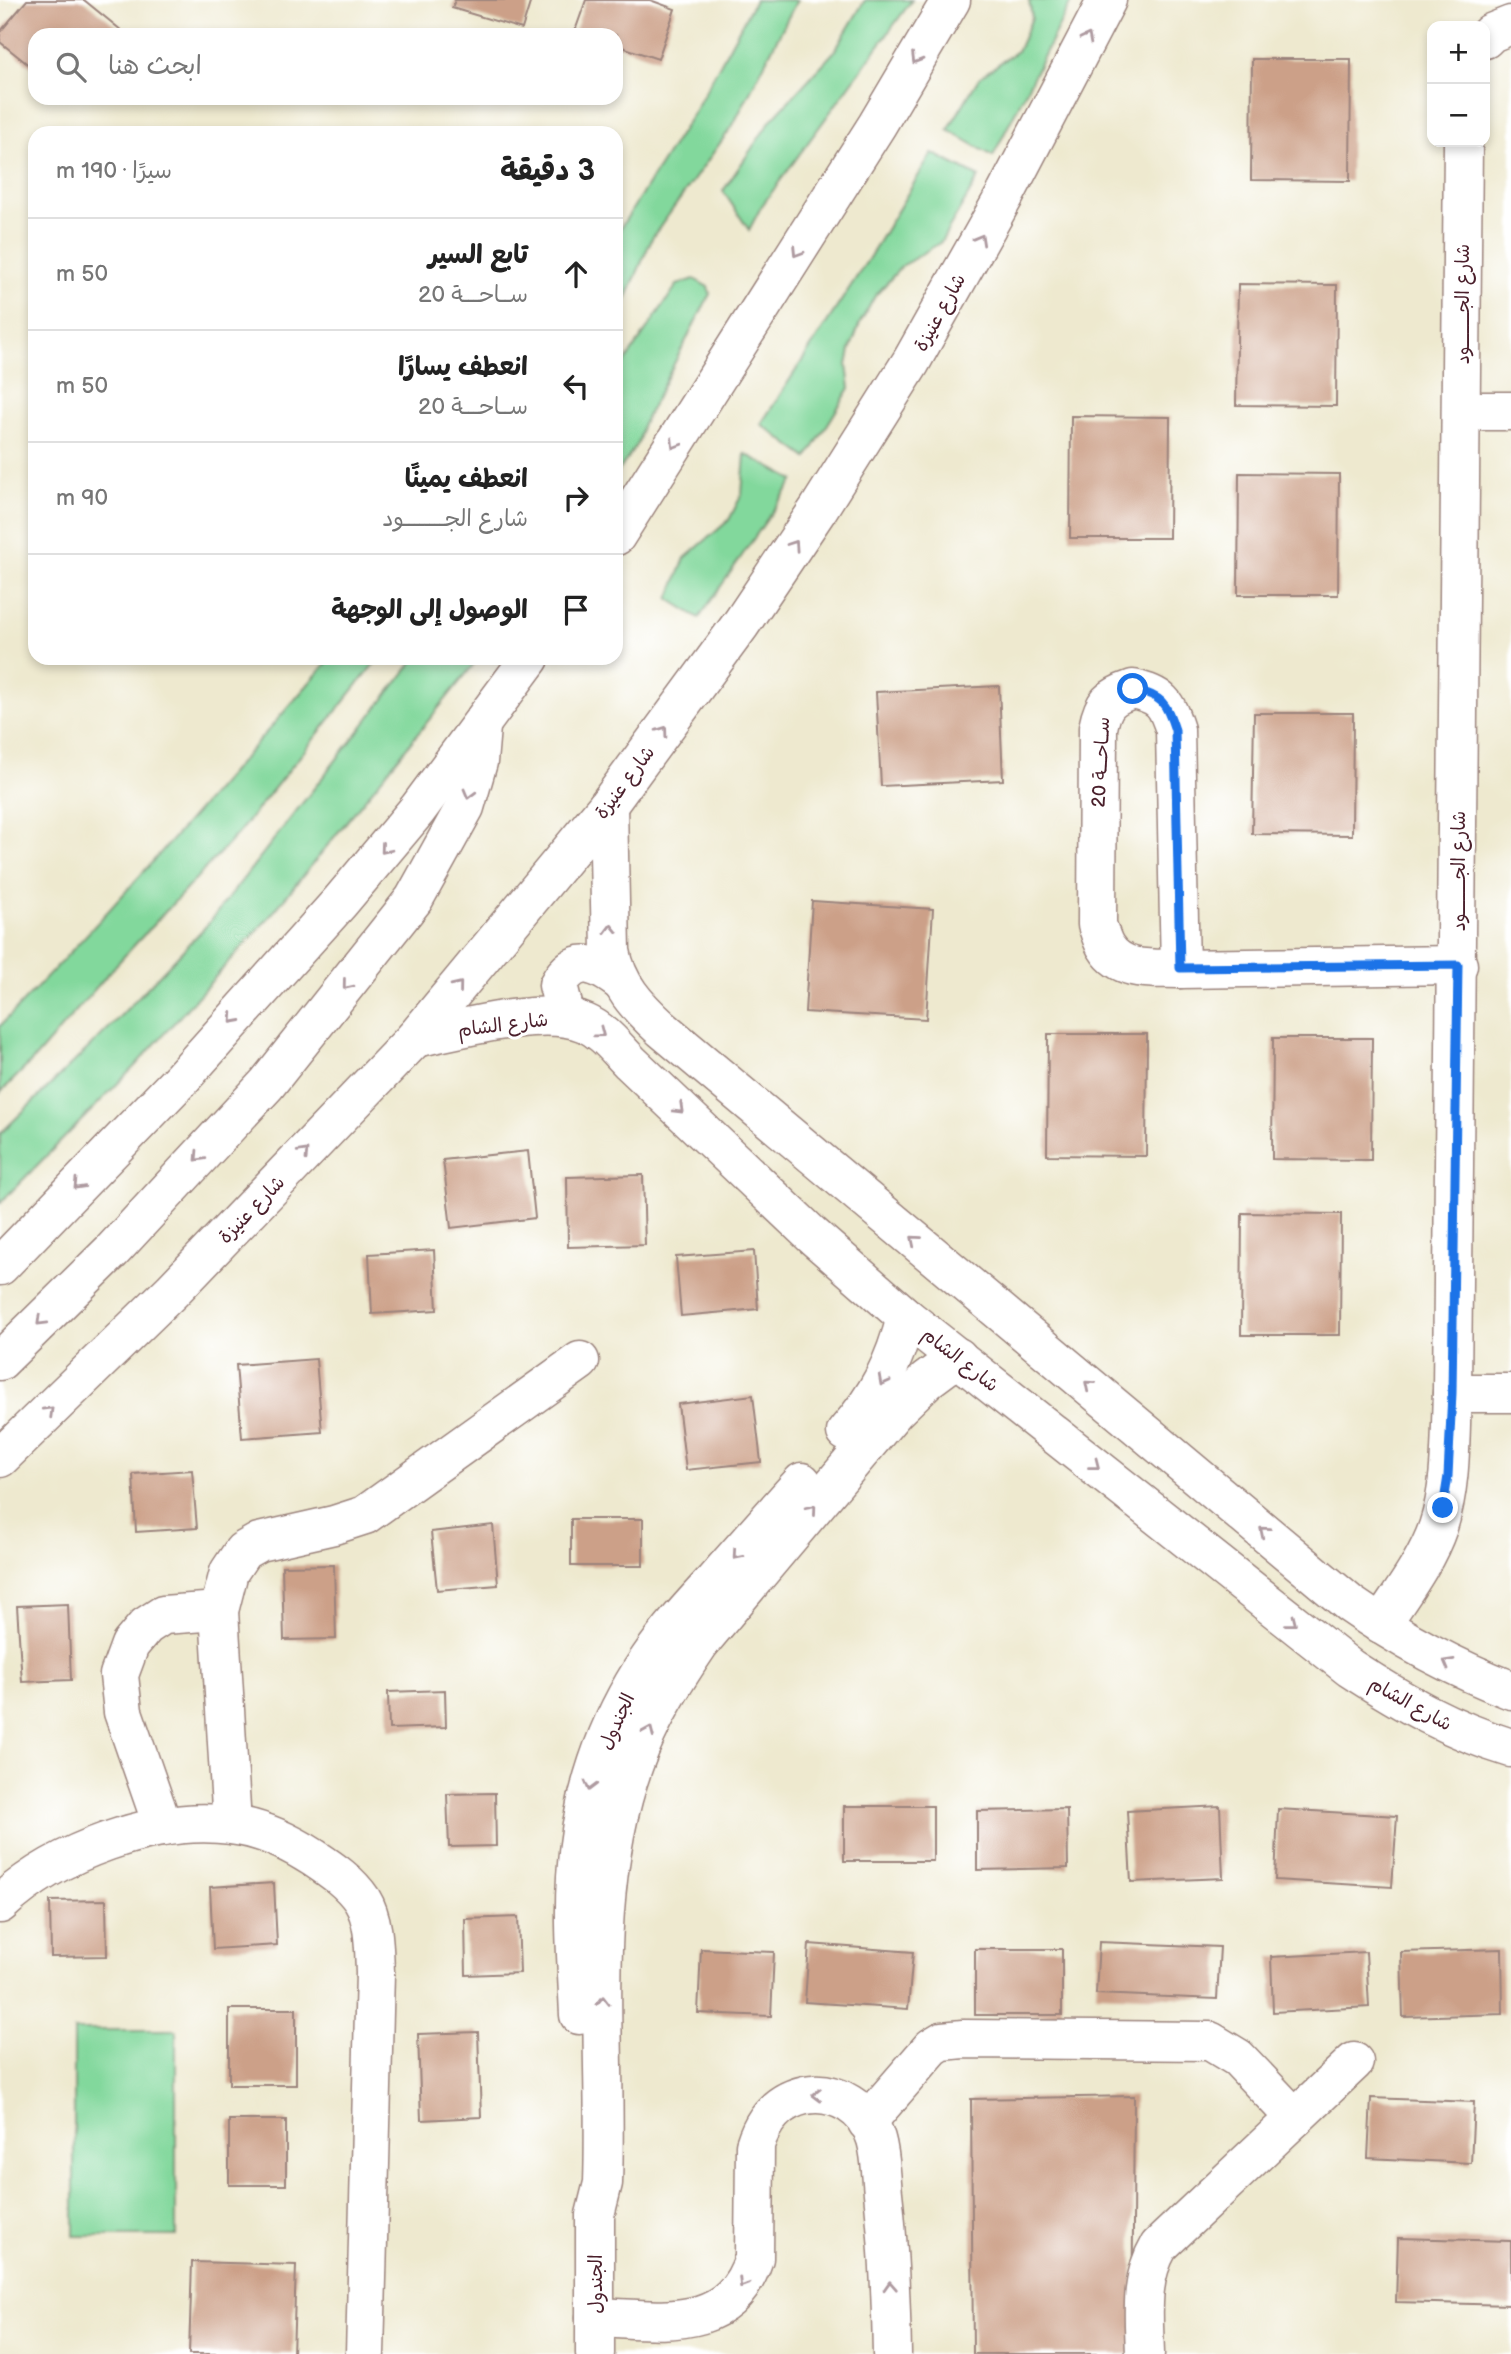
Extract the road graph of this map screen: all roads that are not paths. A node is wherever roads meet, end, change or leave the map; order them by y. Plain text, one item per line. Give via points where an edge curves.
1 (951, 0) edge
2 (1107, 0) edge
3 (1511, 25) edge
4 (1490, 34) edge
5 (1463, 147) edge
6 (1462, 411) junction
7 (1511, 411) edge
8 (623, 525) edge
9 (525, 665) edge
10 (481, 727) junction
11 (608, 805) junction
12 (1458, 965) junction
13 (1180, 968) junction
14 (621, 982) junction
15 (566, 1017) junction
16 (415, 1038) junction
17 (0, 1266) edge
18 (906, 1317) junction
19 (958, 1357) junction
20 (0, 1360) edge
21 (580, 1361) dead end
22 (1452, 1393) junction
23 (1511, 1394) edge
24 (0, 1458) edge
25 (219, 1611) junction
26 (1381, 1625) junction
27 (1511, 1690) edge
28 (1511, 1748) edge
29 (232, 1825) junction
30 (163, 1827) junction
31 (0, 1904) edge
32 (1354, 2062) dead end
33 (1294, 2118) junction
34 (867, 2122) junction
35 (595, 2215) junction
36 (595, 2335) edge
37 (365, 2354) edge
38 (892, 2354) edge
39 (1145, 2354) edge

1 -> 8 main road
11 -> 2 main road, شارع عنيزة via 741,624 911,362
3 - 4 main road
5 - 6 main road, شارع الجــــــــود
6 - 7 main road
6 - 12 main road, شارع الجــــــــود
9 - 10 main road
10 -> 17 main road via 340,902 182,1078
10 -> 20 main road via 478,762 465,807 414,899 267,1084 112,1251
14 -> 11 main road via 611,951
16 -> 11 main road, شارع عنيزة
12 - 13 main road, ســاحـــة 20
12 - 22 main road, شارع الجــــــــود
13 - 13 main road, ســاحـــة 20 via 1134,967 1120,962 1106,948 1097,925 1098,728 1102,709 1115,695 1133,689 1154,694 1168,709 1175,730
14 - 15 main road via 599,966 580,965 567,972 558,985
26 -> 14 main road via 1350,1604 662,1028
15 - 16 main road, شارع الشام via 511,1020
15 -> 18 main road, شارع الشام via 603,1034 812,1236
24 -> 16 main road, شارع عنيزة via 172,1291
18 - 19 main road, شارع الشام
18 -> 35 main road, الجندول via 895,1355 871,1402 649,1659 625,1699 589,1786 576,1877 575,1923 584,2182
19 -> 28 main road, شارع الشام via 1350,1668 1449,1726
35 -> 19 main road, الجندول via 603,2183 604,1973 612,1854 634,1764 674,1681 700,1643 895,1411
21 - 25 main road via 365,1515 259,1542 243,1551 229,1572
22 - 23 main road
22 - 26 main road, شارع الجــــــــود via 1448,1476 1437,1529 1416,1572
25 - 29 main road
25 - 30 main road via 163,1615 130,1645 120,1675 123,1712
27 -> 26 main road via 1466,1673
29 - 30 main road
29 - 37 main road via 267,1833 341,1876 363,1901 372,1929 375,1973
30 - 31 main road via 66,1858 18,1887
32 - 33 main road
33 - 34 main road via 1238,2058 1210,2041 963,2039 932,2047
33 - 39 main road via 1159,2246 1149,2263 1145,2284
34 -> 36 main road via 859,2110 829,2095 812,2094 781,2104 769,2115 755,2145 754,2258 739,2291 726,2303 693,2318
38 -> 34 main road via 885,2207 876,2138
35 - 36 main road, الجندول

